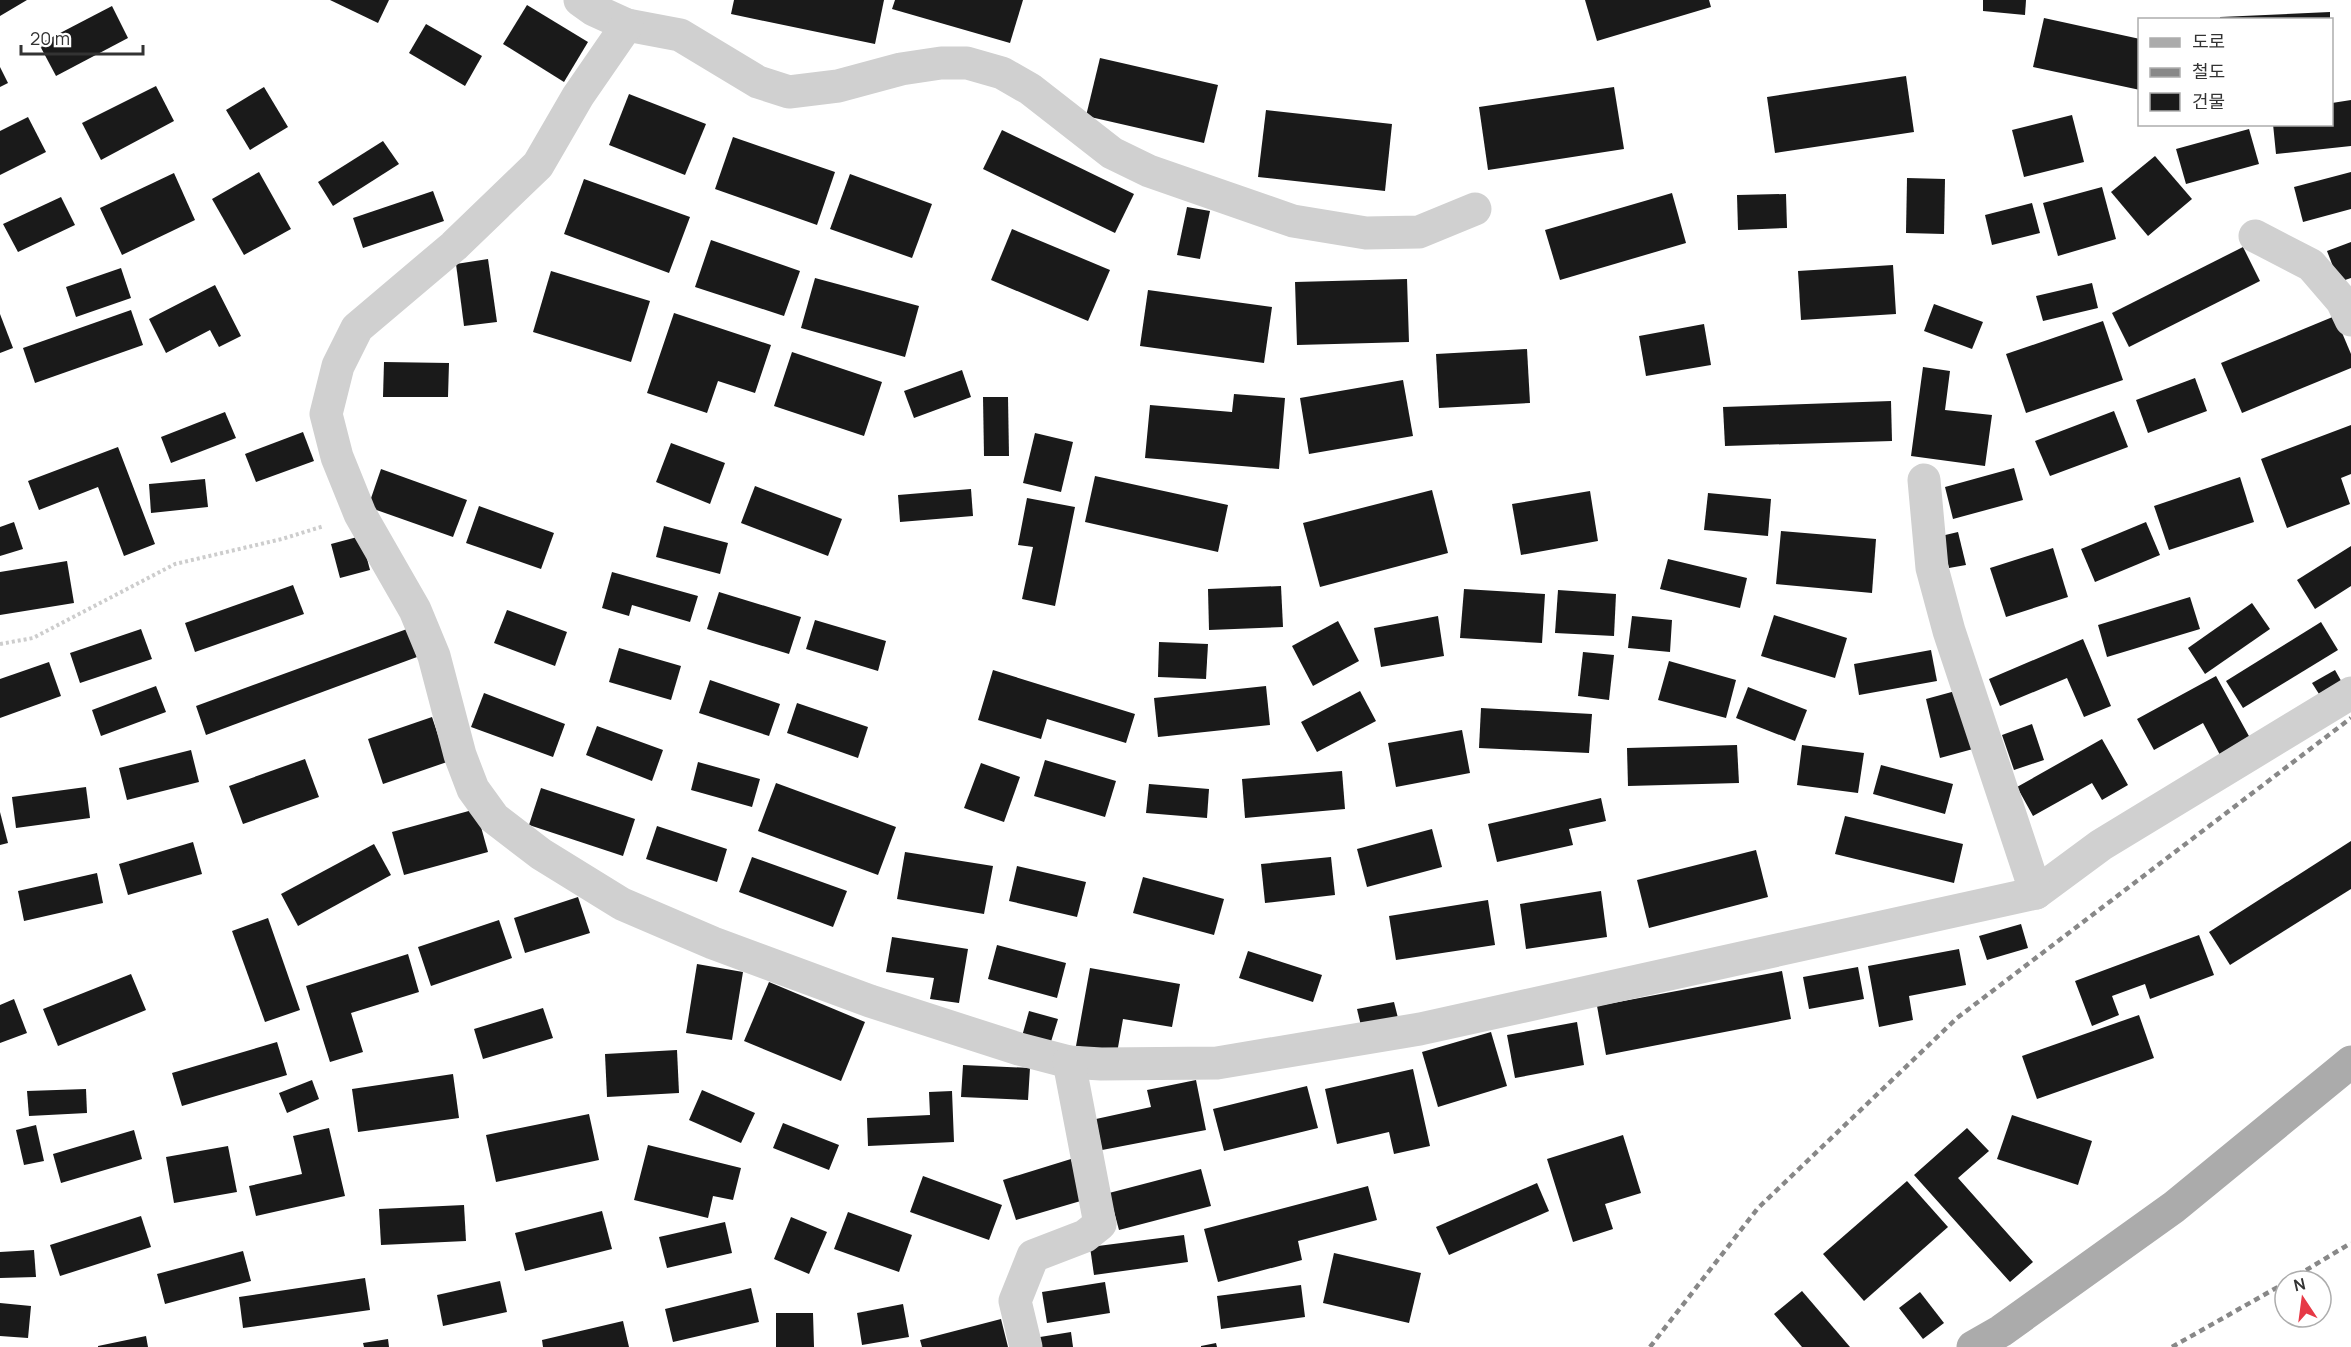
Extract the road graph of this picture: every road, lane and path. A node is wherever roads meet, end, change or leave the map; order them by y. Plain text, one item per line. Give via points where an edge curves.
1 (580, 0) edge
2 (627, 25) junction
3 (1475, 208) dead end
4 (2255, 236) dead end
5 (2351, 320) edge
6 (1924, 480) dead end
7 (360, 514) junction
8 (0, 644) edge
9 (2351, 693) edge
10 (2036, 892) junction
11 (1069, 1062) junction
12 (2351, 1062) edge
13 (1026, 1347) edge
14 (1972, 1347) edge

1 - 2 street
2 - 3 street via 680,35 758,82 789,92 838,86 941,63 967,63 1002,73 1030,89 1122,158 1293,221 1366,233 1419,232
2 - 7 street via 578,96 538,165 454,246 357,328 338,366 326,414 337,457
4 - 5 street via 2312,265 2342,301
6 - 10 street via 1932,568 1949,631
7 - 8 path via 282,539 175,564 33,638
7 - 11 street via 415,610 434,656 460,755 473,789 494,818 542,854 622,904 870,1001
9 - 10 street via 2101,845
10 - 11 street via 1420,1029 1217,1063
11 - 13 street via 1100,1224 1085,1236 1033,1256 1015,1301
12 - 14 main road via 2174,1207 2001,1331

